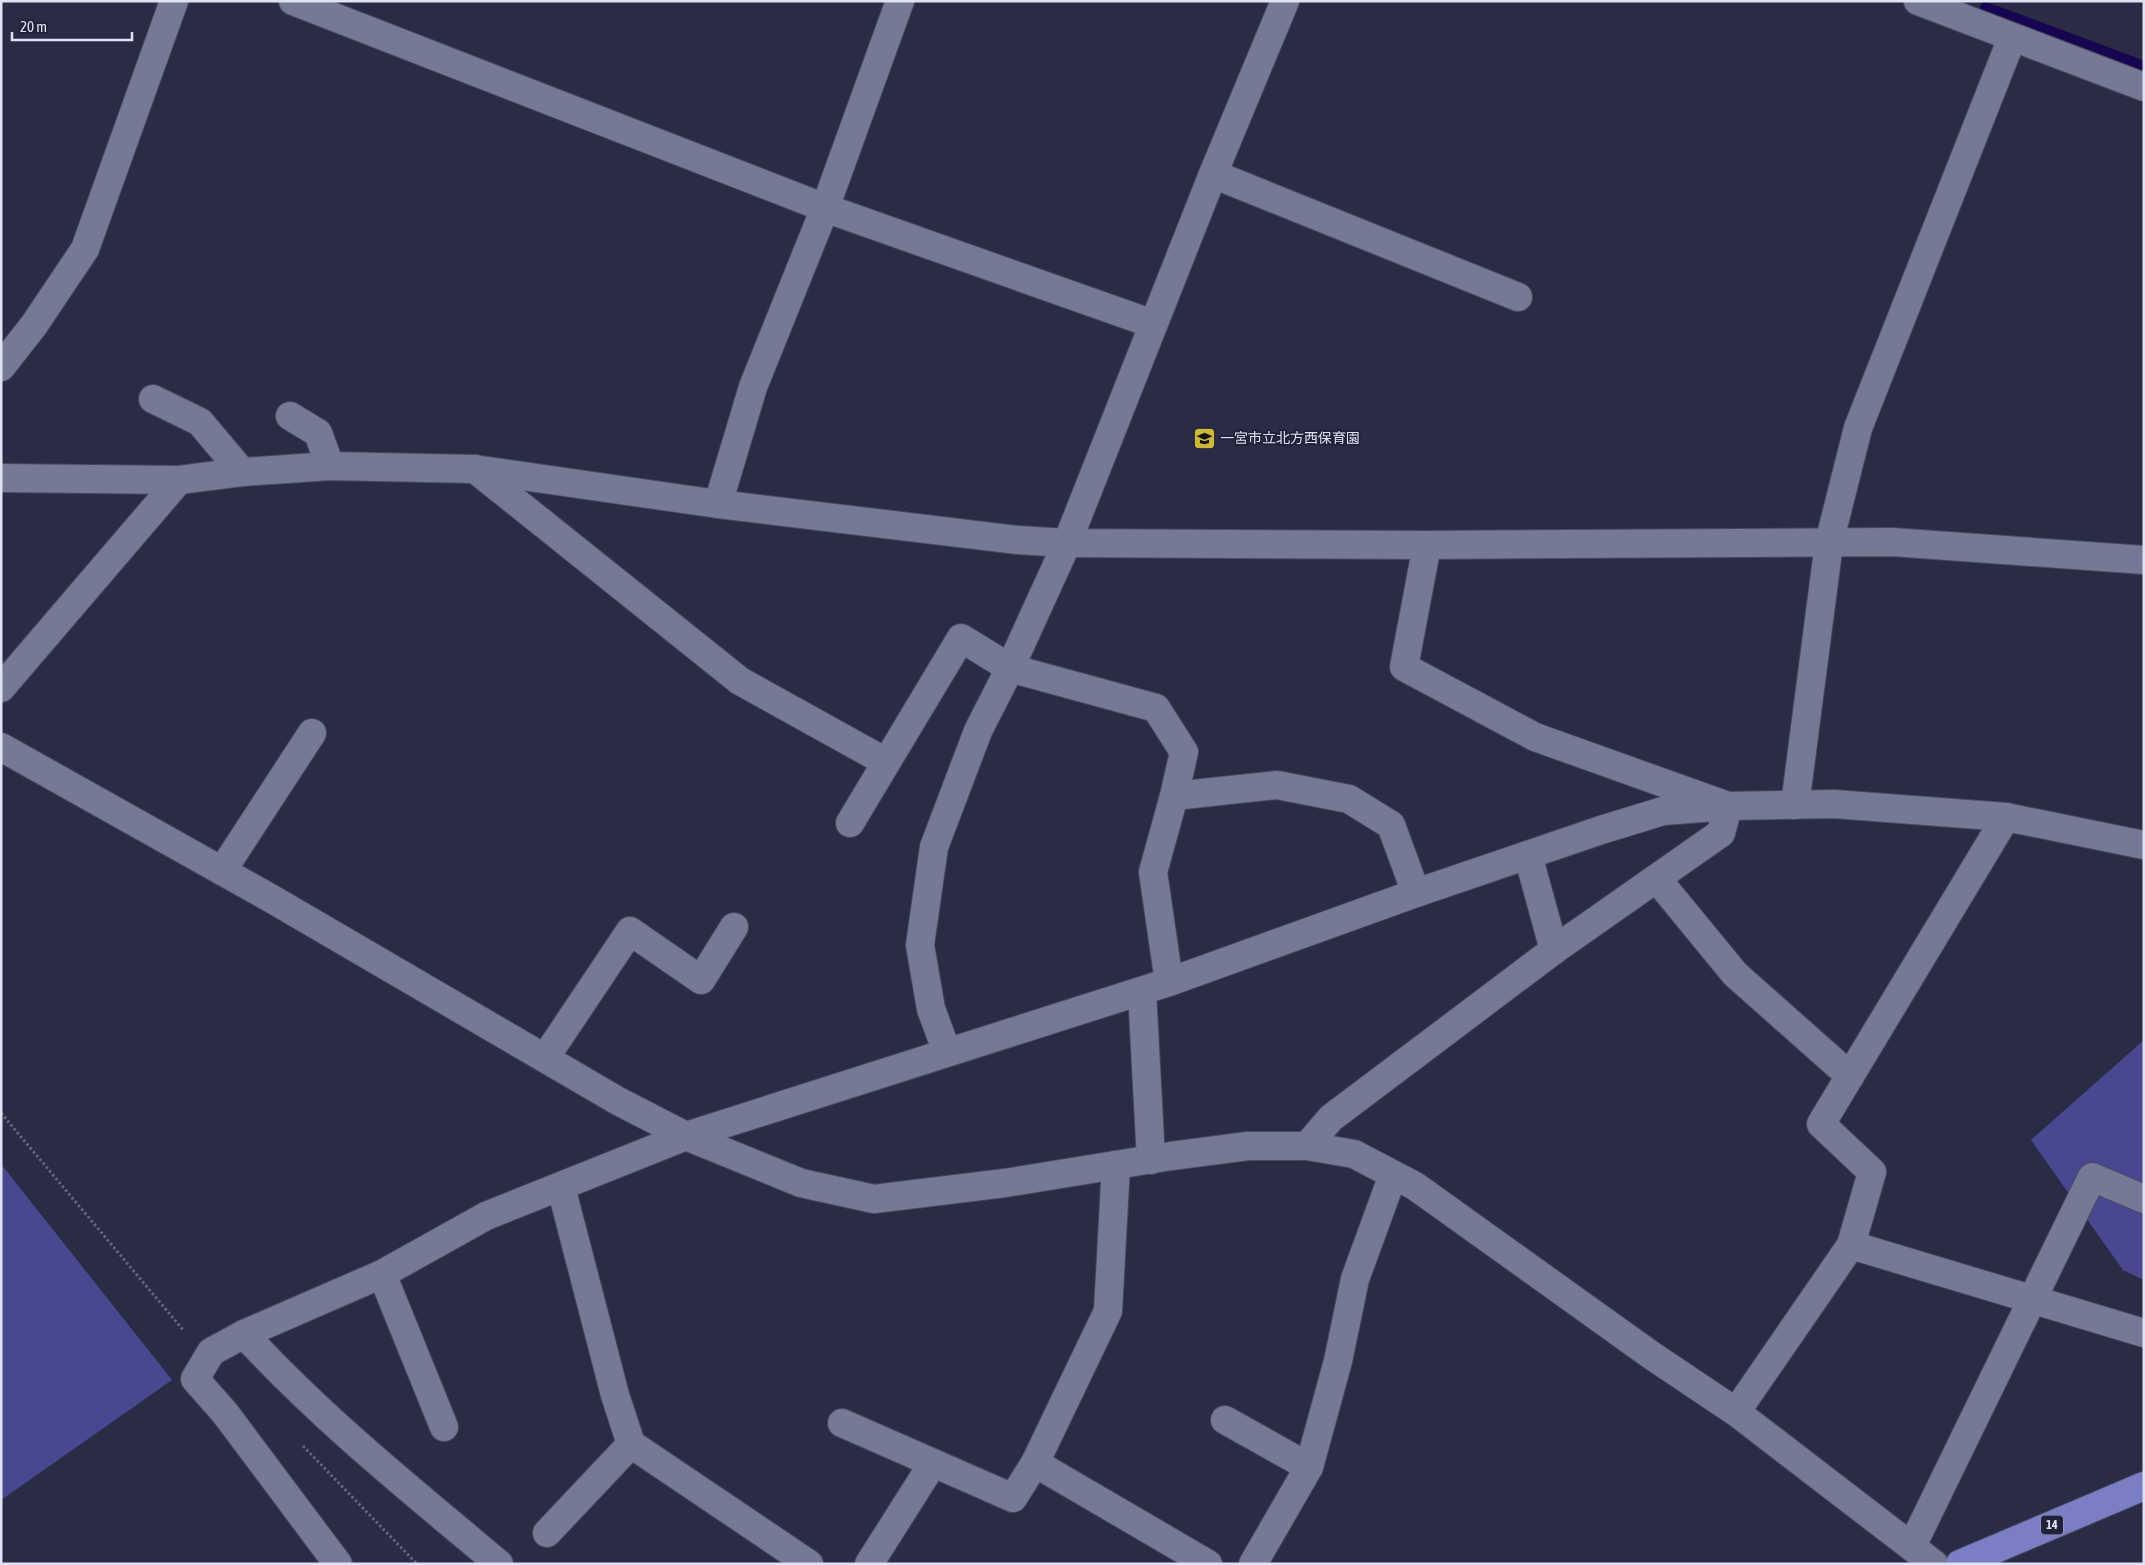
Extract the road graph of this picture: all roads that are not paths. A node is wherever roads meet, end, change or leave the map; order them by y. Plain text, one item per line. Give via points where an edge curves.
1 (174, 1) edge
2 (293, 1) edge
3 (900, 1) edge
4 (1285, 1) edge
5 (1923, 2) edge
6 (2012, 38) junction
7 (2144, 87) edge
8 (1213, 174) junction
9 (825, 208) junction
10 (1518, 297) dead end
11 (1153, 324) junction
12 (1, 366) edge
13 (153, 399) dead end
14 (290, 416) dead end
15 (330, 466) junction
16 (474, 469) junction
17 (242, 472) junction
18 (1, 478) edge
19 (179, 480) junction
20 (718, 504) junction
21 (1067, 543) junction
22 (1829, 543) junction
23 (1427, 545) junction
24 (2144, 560) edge
25 (1010, 668) junction
26 (1, 688) edge
27 (312, 733) dead end
28 (1, 747) edge
29 (886, 762) junction
30 (1174, 796) junction
31 (1795, 805) junction
32 (1728, 806) junction
33 (2006, 817) junction
34 (850, 823) dead end
35 (2144, 845) edge
36 (1528, 855) junction
37 (222, 871) junction
38 (1656, 879) junction
39 (1416, 893) junction
40 (734, 927) dead end
41 (1554, 950) junction
42 (1169, 982) junction
43 (1142, 991) junction
44 (948, 1052) junction
45 (545, 1058) junction
46 (1850, 1076) junction
47 (686, 1136) junction
48 (1307, 1146) junction
49 (1151, 1160) junction
50 (1116, 1165) junction
51 (1393, 1175) junction
52 (561, 1187) junction
53 (2144, 1199) edge
54 (1851, 1245) junction
55 (382, 1274) junction
56 (2032, 1299) junction
57 (2144, 1333) edge
58 (244, 1334) junction
59 (1736, 1412) junction
60 (1225, 1420) dead end
61 (842, 1423) dead end
62 (444, 1427) dead end
63 (631, 1444) junction
64 (933, 1462) junction
65 (1035, 1463) junction
66 (1309, 1467) junction
67 (2144, 1486) edge
68 (547, 1533) dead end
69 (1912, 1546) junction
70 (338, 1564) edge
71 (499, 1564) edge
72 (809, 1564) edge
73 (869, 1564) edge
74 (1208, 1564) edge
75 (1253, 1564) edge
76 (1934, 1564) edge
77 (1960, 1564) edge

1 - 12 street via 85,249 34,325
2 - 9 street
3 - 9 street
4 - 8 street
5 - 6 street
6 - 7 street
6 - 22 street via 1858,428
8 - 10 street
8 - 11 street
9 - 11 street
9 - 20 street via 753,387
11 - 21 street
13 - 17 street via 200,422
14 - 15 street via 318,433
15 - 16 street
15 - 17 street
16 - 20 street
16 - 29 street via 740,681
17 - 19 street
18 - 19 street
19 - 26 street
20 - 21 street
21 - 23 street
21 - 25 street
22 - 23 street
22 - 24 street via 1892,542
22 - 31 street
23 - 32 street via 1404,668 1535,737
25 - 29 street via 961,638
25 - 30 street via 1156,708 1184,752
25 - 44 street via 978,731 934,847 920,945 931,1009
27 - 37 street
28 - 37 street
29 - 34 street
30 - 39 street via 1278,785 1349,799 1391,825
30 - 42 street via 1153,872
31 - 32 street
31 - 33 street via 1834,804
32 - 36 street via 1663,811
32 - 38 street via 1721,833
33 - 35 street
33 - 46 street
36 - 39 street
36 - 41 street
37 - 45 street
38 - 41 street
38 - 46 street via 1736,974
39 - 42 street
40 - 45 street via 701,980 630,931
41 - 48 street via 1331,1118
42 - 43 street
43 - 44 street
43 - 49 street
44 - 47 street
45 - 47 street
46 - 54 street via 1821,1124 1872,1172
47 - 50 street via 801,1183 874,1198 1005,1183
47 - 52 street
48 - 49 street via 1248,1146
48 - 51 street via 1354,1154
49 - 50 street
50 - 65 street via 1108,1311
51 - 59 street via 1415,1186 1650,1355
51 - 66 street via 1355,1279 1338,1360
52 - 55 street via 486,1216
52 - 63 street via 615,1395
53 - 56 street via 2092,1177
54 - 56 street
54 - 59 street
55 - 58 street
55 - 62 street
56 - 57 street
56 - 69 street
58 - 70 street via 211,1352 195,1379 225,1413
58 - 71 street via 340,1431
59 - 69 street
60 - 66 street
61 - 64 street
63 - 68 street
63 - 72 street
64 - 65 street via 1013,1498
64 - 73 street
65 - 74 street
66 - 75 street
67 - 77 main road, 14
69 - 76 street

